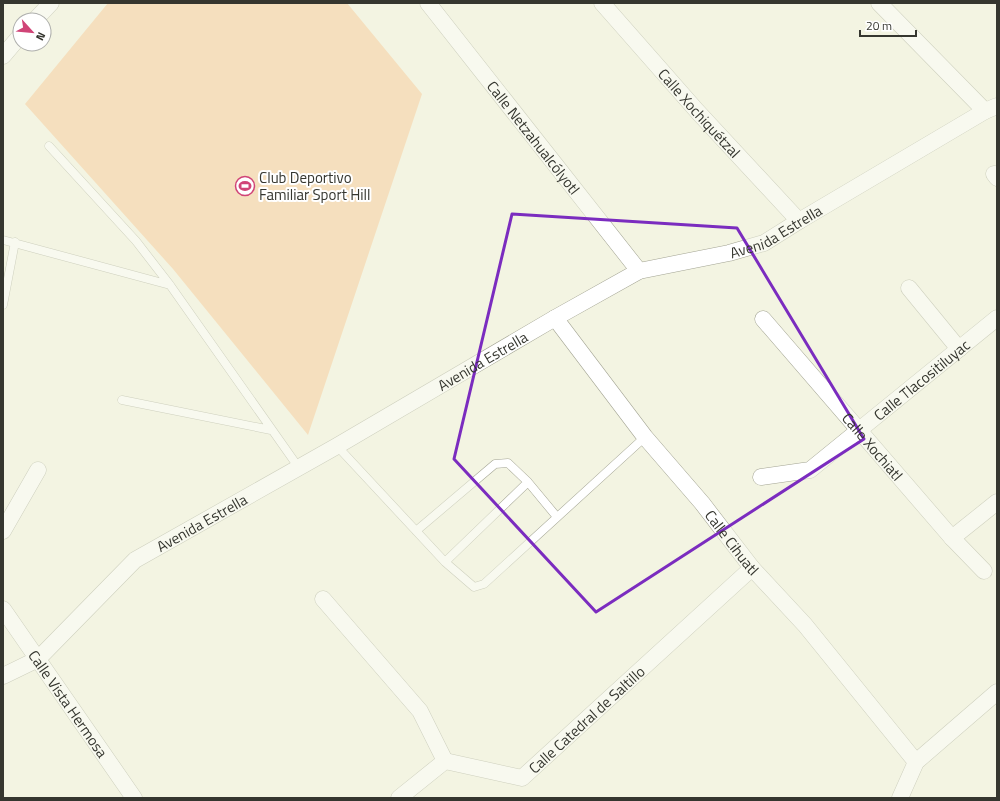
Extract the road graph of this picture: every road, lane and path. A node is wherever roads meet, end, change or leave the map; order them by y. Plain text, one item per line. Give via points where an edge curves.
1 (51, 3) edge
2 (428, 3) edge
3 (602, 3) edge
4 (878, 3) edge
5 (43, 12) edge
6 (991, 109) edge
7 (49, 146) dead end
8 (799, 221) junction
9 (3, 240) edge
10 (15, 242) junction
11 (639, 271) junction
12 (170, 285) junction
13 (909, 288) dead end
14 (3, 305) edge
15 (555, 318) junction
16 (997, 318) edge
17 (762, 319) dead end
18 (959, 349) junction
19 (122, 400) dead end
20 (271, 430) junction
21 (859, 431) junction
22 (646, 438) junction
23 (337, 446) junction
24 (299, 468) junction
25 (38, 470) dead end
26 (761, 477) dead end
27 (528, 482) junction
28 (997, 502) edge
29 (557, 517) junction
30 (3, 530) edge
31 (416, 531) junction
32 (952, 538) junction
33 (445, 562) junction
34 (752, 568) junction
35 (984, 571) dead end
36 (323, 599) dead end
37 (3, 609) edge
38 (38, 659) junction
39 (3, 676) edge
40 (997, 692) edge
41 (445, 761) junction
42 (916, 762) junction
43 (134, 798) edge
44 (399, 798) edge
45 (900, 798) edge

1 - 5 street
2 - 11 street, Calle Netzahualcólyotl
3 - 8 street, Calle Xochiquétzal
4 - 6 street
6 - 8 street, Avenida Estrella
7 - 12 lane via 136,241
8 - 11 street, Avenida Estrella via 764,243 729,253
9 - 10 lane
10 - 12 lane
10 - 14 lane
11 - 15 street, Avenida Estrella
12 - 20 lane
13 - 18 street
15 - 22 street, Calle Cihuatl
15 - 23 street, Avenida Estrella
16 - 18 street, Calle Tlacositiluyac
17 - 21 street, Calle Xochiatl
18 - 21 street, Calle Tlacositiluyac
19 - 20 lane
20 - 24 lane
21 - 26 street, Calle Tlacositiluyac via 810,470
21 - 32 street, Calle Xochiatl
22 - 29 lane
22 - 34 street, Calle Cihuatl via 702,503
23 - 24 street, Avenida Estrella
23 - 31 lane
24 - 38 street, Avenida Estrella via 134,560
25 - 30 street
27 - 29 lane
27 - 31 lane via 508,463 495,464
27 - 33 lane
28 - 32 street
29 - 33 lane via 484,584 474,587
31 - 33 lane
32 - 35 street, Calle Xochiatl
34 - 41 street, Calle Catedral de Saltillo via 522,778
34 - 42 street, Calle Cihuatl via 805,625
36 - 41 street via 420,711
37 - 38 street, Calle Vista Hermosa
38 - 39 street, Avenida Estrella
38 - 43 street, Calle Vista Hermosa
40 - 42 street
41 - 44 street
42 - 45 street

